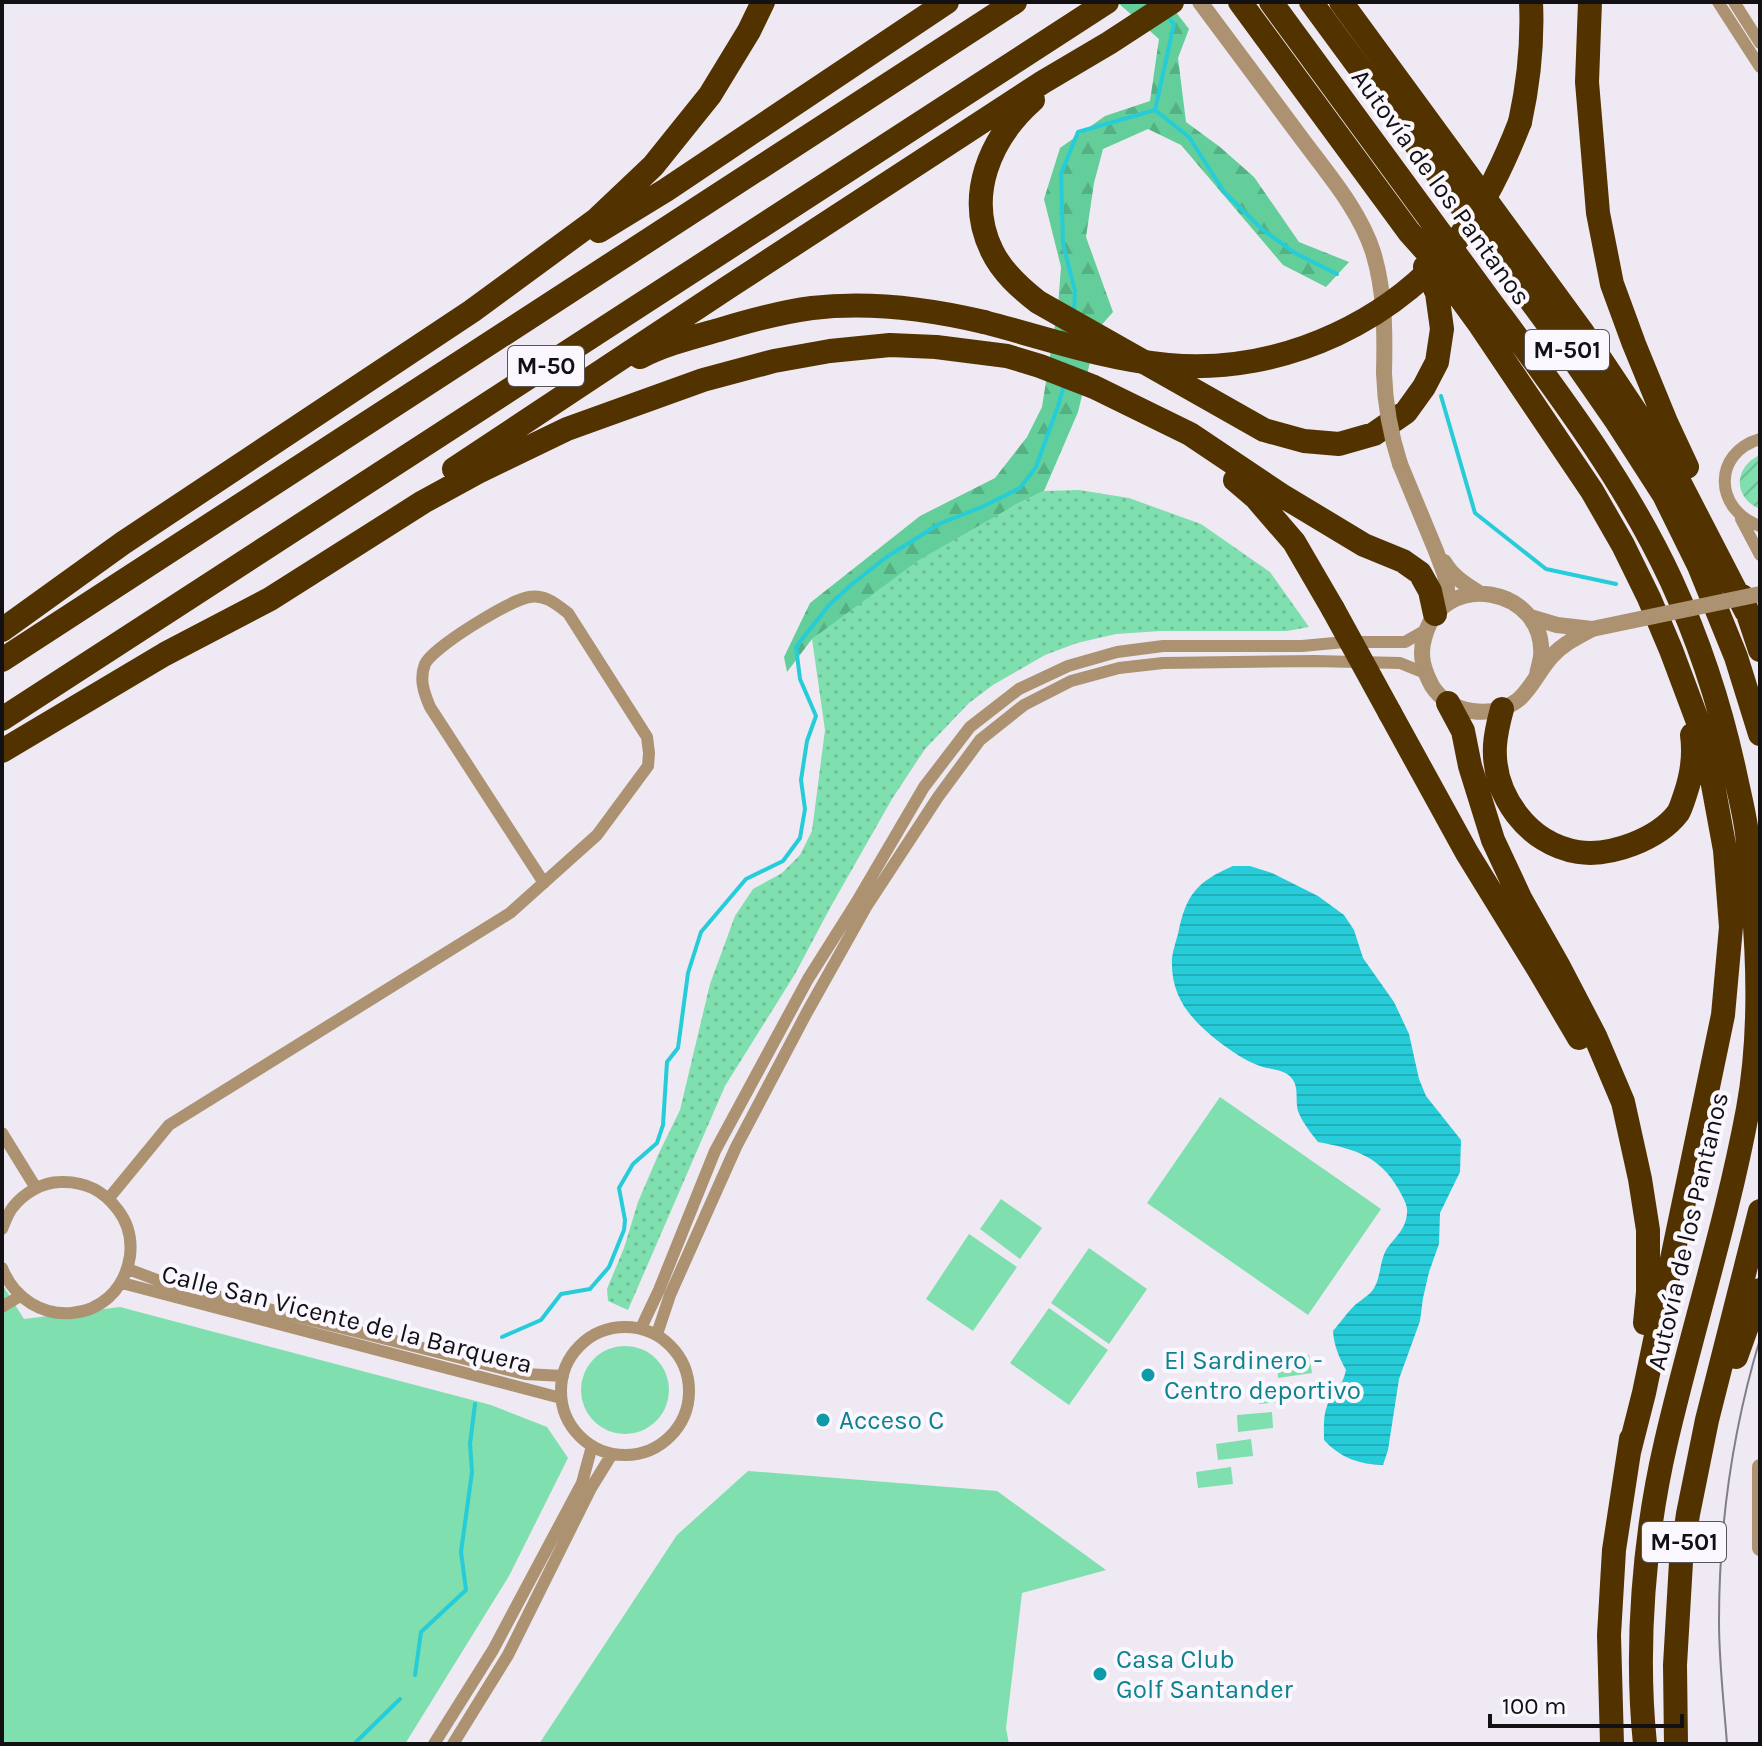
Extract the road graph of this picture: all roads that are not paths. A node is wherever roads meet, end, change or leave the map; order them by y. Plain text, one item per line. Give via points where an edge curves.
1 (763, 2) edge
2 (947, 2) edge
3 (1015, 2) edge
4 (1172, 2) edge
5 (1200, 2) edge
6 (1240, 2) edge
7 (1271, 2) edge
8 (1311, 2) edge
9 (1341, 2) edge
10 (1531, 2) edge
11 (1590, 2) edge
12 (1607, 2) edge
13 (1718, 2) edge
14 (1734, 2) edge
15 (1098, 7) edge
16 (1755, 37) edge
17 (1084, 59) junction
18 (1760, 67) edge
19 (1593, 149) junction
20 (1409, 232) junction
21 (472, 311) junction
22 (578, 388) junction
23 (1157, 419) junction
24 (1760, 439) edge
25 (1740, 516) junction
26 (1760, 526) edge
27 (1436, 551) junction
28 (1760, 555) edge
29 (1479, 593) junction
30 (1753, 602) edge
31 (1435, 617) junction
32 (1530, 617) junction
33 (1592, 629) junction
34 (2, 630) edge
35 (195, 638) junction
36 (1760, 650) edge
37 (2, 660) edge
38 (1425, 673) junction
39 (1537, 675) junction
40 (1686, 693) junction
41 (1448, 703) junction
42 (1502, 709) junction
43 (2, 719) edge
44 (1760, 734) edge
45 (2, 751) edge
46 (544, 883) junction
47 (2, 1133) edge
48 (1640, 1179) junction
49 (36, 1188) junction
50 (109, 1198) junction
51 (1760, 1211) edge
52 (2, 1229) edge
53 (2, 1269) edge
54 (128, 1269) junction
55 (122, 1283) junction
56 (1760, 1290) edge
57 (20, 1296) junction
58 (2, 1307) edge
59 (641, 1328) junction
60 (657, 1334) junction
61 (563, 1376) junction
62 (561, 1398) junction
63 (1707, 1420) junction
64 (592, 1446) junction
65 (1629, 1452) junction
66 (612, 1454) junction
67 (1760, 1467) edge
68 (1760, 1548) edge
69 (434, 1744) edge
70 (453, 1744) edge
71 (1612, 1744) edge
72 (1645, 1744) edge
73 (1676, 1744) edge

1 - 21 highway via 710,95 653,166 596,220
2 - 21 highway via 666,190
3 - 37 highway, M-50
4 - 17 highway, M-50
5 - 27 street, bridge via 1364,229 1384,311 1385,405 1392,440
6 - 20 highway
7 - 72 highway, Autovía de los Pantanos / M-501 via 1541,370 1637,514 1707,670 1728,741 1747,831 1757,1013 1749,1102 1731,1192 1665,1445 1650,1531 1642,1623
8 - 44 highway, Autovía de los Pantanos / M-501 via 1567,350 1664,495 1736,657
9 - 30 highway via 1581,330
10 - 22 highway, bridge via 1529,80 1520,122 1492,187 1467,227 1418,281 1383,308 1322,341 1258,361 1170,365 1117,358 945,313 814,308 694,337
11 - 19 highway via 1587,82
12 - 19 highway
13 - 16 street
14 - 16 street
15 - 43 highway, M-50
16 - 18 street
17 - 20 highway, bridge via 1019,113 993,151 981,203 992,252 1038,302 1264,430 1339,444 1374,434 1406,412 1437,362 1442,329 1437,293
17 - 22 highway, M-50
19 - 30 highway via 1612,284 1666,422 1734,572
20 - 40 highway via 1480,325 1592,491 1649,598
21 - 34 highway via 123,543
22 - 35 highway, M-50
23 - 31 highway via 1190,434 1364,545 1420,573
23 - 35 highway via 1094,387 1007,356 890,345 774,361 703,380 567,429 423,502 270,599
23 - 48 highway, bridge via 1256,498 1294,542 1467,853 1596,1069
24 - 25 street via 1737,451 1726,472 1727,496
25 - 26 street
25 - 28 street
27 - 29 street via 1449,571
27 - 31 street via 1447,589
29 - 31 street via 1460,597
29 - 32 street via 1498,595
30 - 33 street, bridge
30 - 36 highway
31 - 38 street via 1422,644
31 - 59 street via 1405,642 1163,646 1117,652 1068,666 1019,689 970,727 924,787 808,979 715,1151
32 - 33 street
32 - 39 street via 1540,645
33 - 39 street via 1565,644
35 - 45 highway, M-50
38 - 41 street
38 - 60 street via 1400,663 1314,661 1119,668 1071,681 1024,705 980,740 866,907 806,1014 736,1147
39 - 42 street via 1517,701
40 - 42 highway via 1694,749 1692,777 1679,812 1640,842 1613,850 1560,847 1523,823 1496,767
40 - 65 highway via 1711,774 1725,850 1731,927 1723,1015
41 - 42 street via 1484,713
41 - 48 highway via 1463,731 1493,840 1595,1036 1623,1102
46 - 46 street via 597,835 648,766 649,753 647,737 568,613 549,599 530,596 503,606 439,649 426,664 422,687
46 - 50 street via 510,913 169,1125
47 - 49 street
48 - 65 highway via 1648,1230 1648,1292
49 - 50 street via 76,1182
49 - 52 street via 12,1207
50 - 54 street via 125,1219 131,1245
51 - 63 highway, M-501
53 - 57 street
54 - 55 street
54 - 61 street, Calle San Vicente de la Barquera via 165,1283 525,1374
55 - 57 street via 106,1300 80,1313 48,1312
55 - 62 street, Calle San Vicente de la Barquera
56 - 63 highway via 1717,1407
57 - 58 street
59 - 60 street
59 - 61 street via 619,1326 594,1334 575,1351
60 - 66 street via 686,1368 688,1408 663,1443 641,1453
61 - 62 street
62 - 64 street via 567,1418
63 - 73 highway, M-501 via 1681,1562
64 - 66 street
64 - 69 street via 582,1483 493,1650
65 - 71 highway via 1614,1550 1609,1635
66 - 70 street via 508,1655
67 - 68 street

